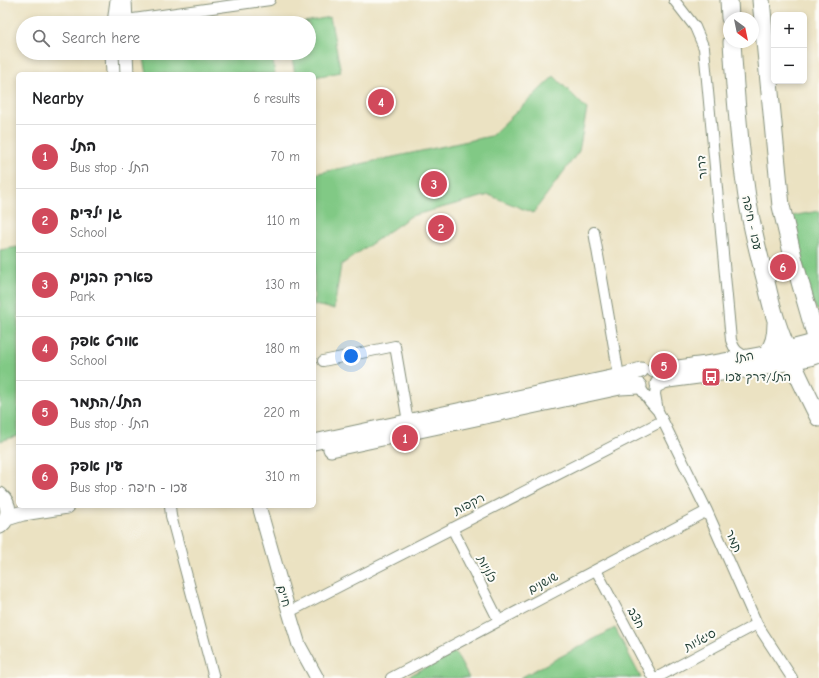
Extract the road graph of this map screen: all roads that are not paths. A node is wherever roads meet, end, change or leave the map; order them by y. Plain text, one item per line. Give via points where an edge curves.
1 (117, 0) edge
2 (125, 0) edge
3 (270, 0) edge
4 (674, 0) edge
5 (729, 0) edge
6 (761, 0) edge
7 (730, 12) edge
8 (121, 16) edge
9 (123, 16) edge
10 (162, 16) edge
11 (732, 48) edge
12 (112, 60) edge
13 (126, 60) edge
14 (113, 72) edge
15 (127, 72) edge
16 (594, 232) dead end
17 (807, 308) junction
18 (776, 321) junction
19 (819, 323) edge
20 (731, 340) junction
21 (818, 346) edge
22 (767, 353) junction
23 (749, 356) junction
24 (789, 356) junction
25 (323, 361) dead end
26 (717, 362) junction
27 (619, 376) junction
28 (648, 381) junction
29 (658, 411) junction
30 (819, 418) edge
31 (662, 421) junction
32 (408, 422) junction
33 (396, 436) junction
34 (316, 442) edge
35 (316, 452) edge
36 (8, 498) edge
37 (54, 508) edge
38 (259, 508) edge
39 (170, 511) edge
40 (706, 511) junction
41 (3, 522) edge
42 (452, 528) junction
43 (596, 570) junction
44 (289, 612) junction
45 (499, 621) junction
46 (757, 624) junction
47 (214, 678) edge
48 (316, 678) edge
49 (391, 678) edge
50 (653, 678) edge
51 (656, 678) edge
52 (792, 678) edge

1 - 8 street
2 - 9 street
3 - 10 street
4 - 20 street, דרור via 694,27 704,48
5 - 7 highway
6 - 17 highway via 782,206
11 - 18 highway, עכו - חיפה via 739,131 750,217
12 - 14 street
13 - 15 street
16 - 27 street
17 - 19 highway
17 - 21 highway
18 - 22 highway via 775,338
18 - 24 highway, עכו - חיפה
20 - 23 street via 738,353
20 - 26 street via 728,349
21 - 24 main road
22 - 23 main road, התל
22 - 24 main road, התל
23 - 26 main road, התל
24 - 28 main road, התל via 766,367
24 - 30 highway, עכו - חיפה
25 - 32 street via 395,346
26 - 28 main road, התל via 667,369
27 - 28 main road, התל
27 - 32 main road, התל
28 - 29 street, תמר via 655,394
28 - 29 street, תמר via 650,402
28 - 33 main road, התל
29 - 31 street, תמר
31 - 40 street, תמר
31 - 42 street, רקפות
32 - 33 street via 404,431
32 - 34 main road, התל
33 - 35 main road, התל
36 - 41 main road via 8,512
37 - 41 main road via 23,513
38 - 44 street, חיים
39 - 47 street
40 - 43 street, שושנים
40 - 46 street, תמר
42 - 44 street, רקפות
42 - 45 street, כלניות
43 - 45 street, שושנים
43 - 50 street, חצב
44 - 48 street, חיים via 299,645
45 - 49 street, שושנים
46 - 51 street, סיגליות
46 - 52 street, תמר

